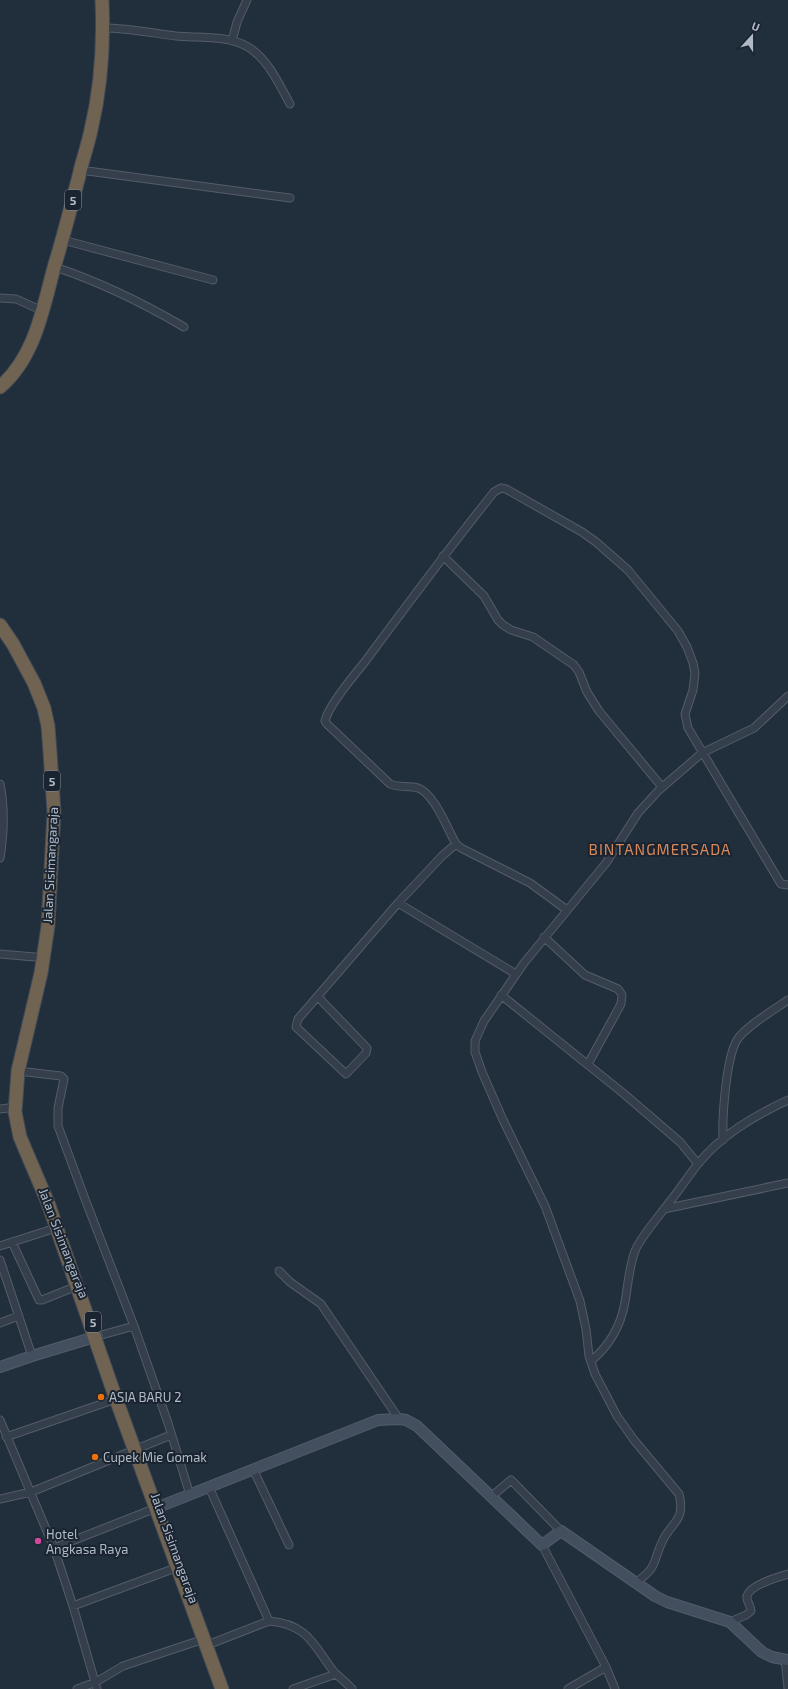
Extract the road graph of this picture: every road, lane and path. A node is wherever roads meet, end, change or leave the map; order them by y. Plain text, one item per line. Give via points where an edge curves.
1 (102, 0) edge
2 (247, 0) edge
3 (103, 28) junction
4 (232, 41) junction
5 (290, 104) dead end
6 (80, 170) junction
7 (290, 198) dead end
8 (63, 240) junction
9 (55, 267) junction
10 (213, 280) dead end
11 (0, 298) edge
12 (43, 311) junction
13 (184, 328) dead end
14 (0, 386) edge
15 (443, 556) junction
16 (0, 625) edge
17 (788, 696) edge
18 (702, 753) junction
19 (0, 784) edge
20 (662, 787) junction
21 (456, 844) junction
22 (0, 858) edge
23 (788, 885) edge
24 (398, 904) junction
25 (567, 910) junction
26 (544, 937) junction
27 (0, 954) edge
28 (45, 955) junction
29 (516, 974) junction
30 (502, 995) junction
31 (318, 997) junction
32 (788, 1000) edge
33 (588, 1064) junction
34 (20, 1071) junction
35 (788, 1100) edge
36 (16, 1107) junction
37 (0, 1110) edge
38 (723, 1140) junction
39 (698, 1164) junction
40 (788, 1183) edge
41 (664, 1209) junction
42 (58, 1227) junction
43 (12, 1242) junction
44 (0, 1246) edge
45 (0, 1260) edge
46 (279, 1271) dead end
47 (77, 1286) junction
48 (18, 1316) junction
49 (0, 1322) edge
50 (134, 1326) junction
51 (97, 1337) junction
52 (32, 1356) junction
53 (591, 1361) junction
54 (0, 1367) edge
55 (116, 1399) junction
56 (400, 1419) junction
57 (0, 1420) edge
58 (172, 1435) junction
59 (6, 1437) junction
60 (137, 1450) junction
61 (253, 1469) junction
62 (209, 1487) junction
63 (31, 1492) junction
64 (190, 1495) junction
65 (492, 1496) junction
66 (0, 1499) edge
67 (158, 1507) junction
68 (561, 1531) junction
69 (289, 1545) dead end
70 (542, 1545) junction
71 (54, 1548) junction
72 (178, 1567) junction
73 (788, 1574) edge
74 (635, 1583) junction
75 (73, 1606) junction
76 (269, 1621) junction
77 (730, 1622) junction
78 (207, 1642) junction
79 (787, 1660) edge
80 (606, 1667) junction
81 (336, 1674) junction
82 (97, 1685) edge
83 (572, 1688) edge
84 (788, 1688) edge
85 (77, 1689) edge
86 (222, 1689) edge
87 (226, 1689) edge
88 (293, 1689) edge
89 (352, 1689) edge
90 (615, 1689) edge

1 - 3 highway, 5
2 - 4 street
3 - 4 street
3 - 6 highway, 5 via 92,129
4 - 5 street via 248,47 264,61
6 - 7 street
6 - 8 highway, 5
8 - 9 highway, 5
8 - 10 street
9 - 12 highway, 5
9 - 13 street via 78,274 132,298
11 - 12 street via 16,299
12 - 14 highway, 5 via 28,349 14,372
15 - 18 street via 494,492 501,488 596,542 628,570 678,631 687,646 695,673 685,718
15 - 20 street via 484,596 503,625 533,638 574,665 599,712
15 - 21 street via 349,683 327,714 325,721 390,784 417,788 427,794
16 - 28 highway, Jalan Sisimangaraja / 5 via 34,683 48,726 54,812
17 - 18 street via 754,728
18 - 20 street
18 - 23 street via 781,884
19 - 22 street via 4,802
20 - 25 street via 638,813 606,863
21 - 24 street
21 - 25 street via 530,883
24 - 29 street
24 - 31 street
25 - 26 street
26 - 29 street
26 - 33 street via 586,975 618,989 622,995 621,1004
27 - 28 street
28 - 34 highway, Jalan Sisimangaraja / 5 via 22,1048
29 - 30 street
30 - 33 street
30 - 53 street via 480,1028 475,1041 475,1052 503,1120 545,1206 580,1302
31 - 31 street via 367,1048 366,1053 346,1074 296,1027 298,1019
32 - 38 street via 742,1034 733,1048 722,1118
33 - 39 street via 680,1142
34 - 36 highway, Jalan Sisimangaraja / 5
34 - 42 highway, Jalan Sisimangaraja / 5 via 19,1125
34 - 50 street via 61,1076 64,1079 58,1108 58,1126
35 - 38 street via 737,1127
36 - 37 street
36 - 42 highway, Jalan Sisimangaraja / 5 via 20,1137
38 - 39 street
39 - 41 street
40 - 41 street
41 - 53 street via 635,1250 625,1303 611,1340
42 - 43 street
42 - 47 highway, Jalan Sisimangaraja / 5
42 - 51 highway, Jalan Sisimangaraja / 5
43 - 44 street
43 - 47 street via 39,1300
45 - 48 street
46 - 56 street via 321,1304
47 - 51 highway, Jalan Sisimangaraja / 5
48 - 49 street
48 - 52 street
50 - 51 street
50 - 58 street
51 - 52 street
51 - 55 highway, Jalan Sisimangaraja / 5
51 - 60 highway, Jalan Sisimangaraja / 5
52 - 54 street
53 - 74 street via 595,1374 618,1416 634,1440 677,1490 681,1502 678,1519 662,1541 654,1565
55 - 59 street
55 - 60 highway, Jalan Sisimangaraja / 5
56 - 61 street via 378,1420
56 - 65 street via 417,1426
57 - 59 street
58 - 60 street
58 - 64 street
59 - 63 street
60 - 63 street
60 - 67 highway, Jalan Sisimangaraja / 5
61 - 62 street
61 - 69 street
62 - 64 street
62 - 76 street
63 - 66 street
63 - 71 street
64 - 67 street
65 - 68 street via 511,1480
65 - 70 street
67 - 71 street
67 - 72 highway, Jalan Sisimangaraja / 5
67 - 78 highway, Jalan Sisimangaraja / 5
68 - 70 street
68 - 74 street
70 - 80 street
71 - 75 street
72 - 75 street
72 - 78 highway, Jalan Sisimangaraja / 5
73 - 77 street via 765,1582 750,1592 747,1599 750,1611
74 - 77 street via 667,1602
75 - 82 street
76 - 78 street
76 - 81 street via 307,1634
77 - 79 street via 762,1652
78 - 82 street via 123,1666
78 - 86 highway, Jalan Sisimangaraja / 5
78 - 87 highway, Jalan Sisimangaraja / 5
79 - 84 street
80 - 83 street
80 - 90 street
81 - 88 street
81 - 89 street
82 - 85 street

